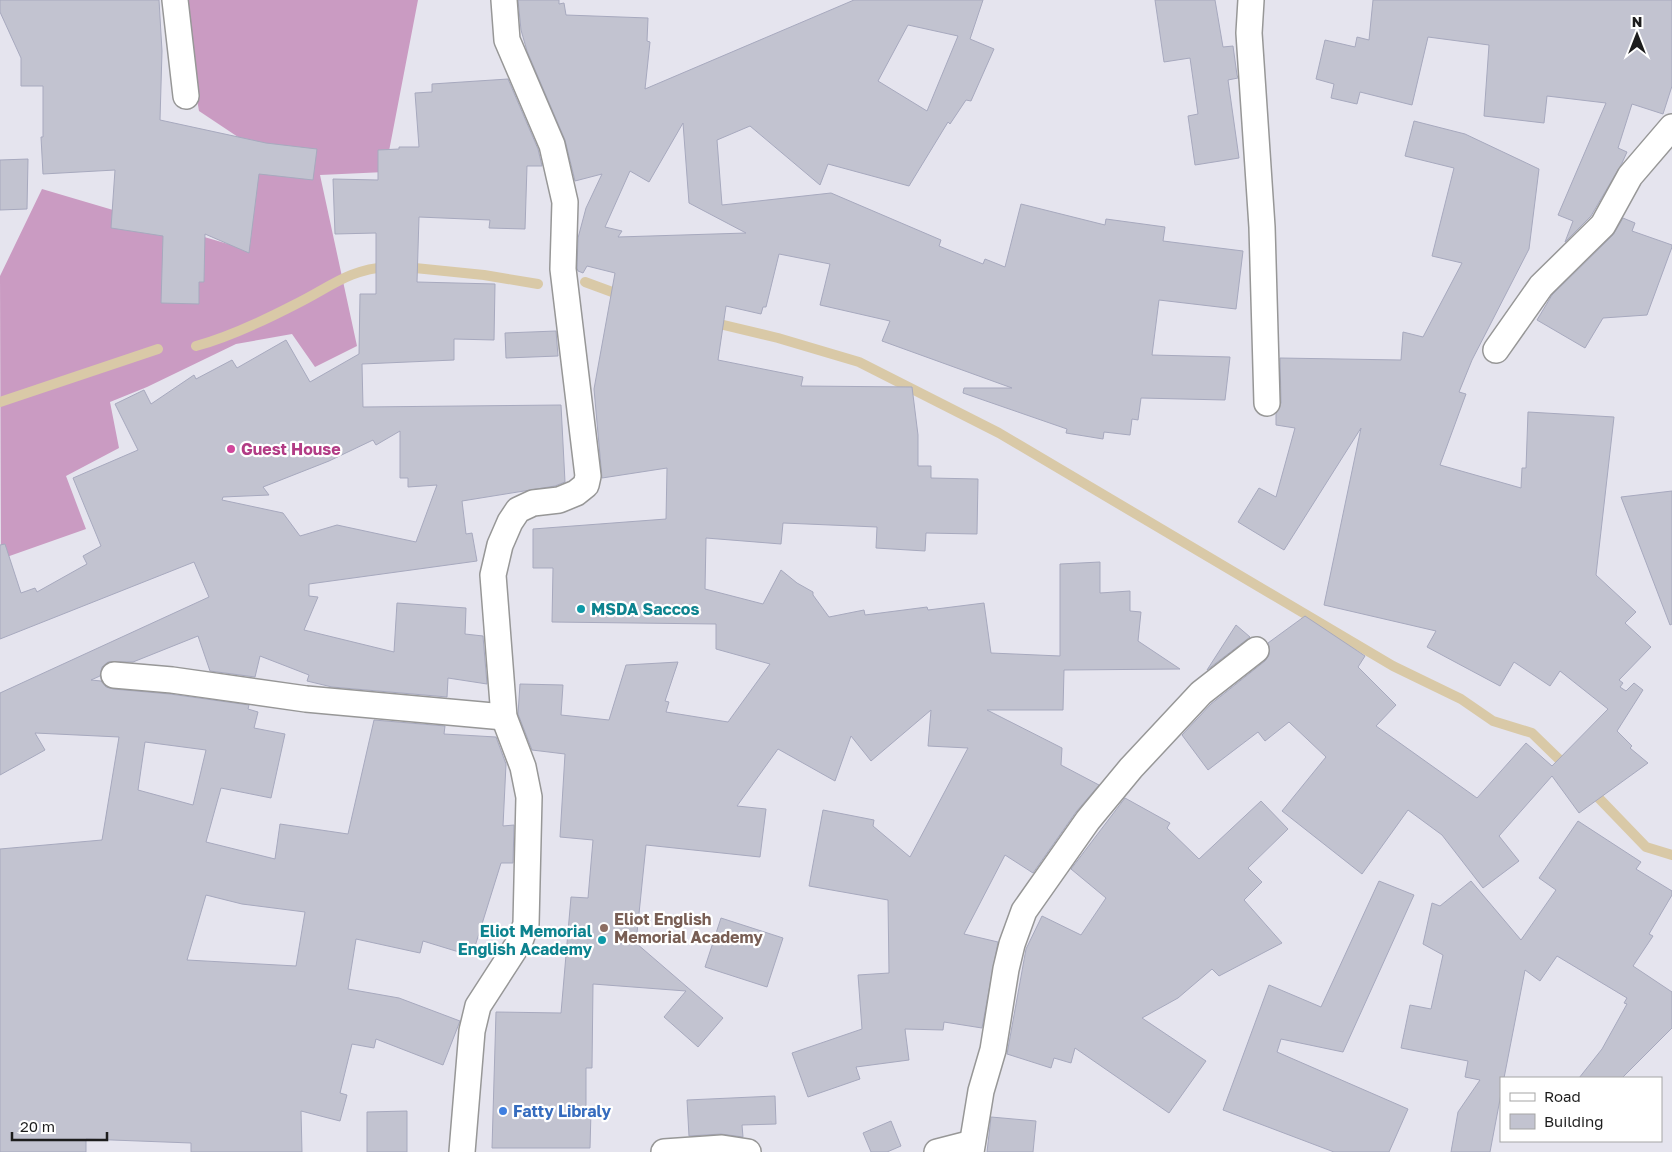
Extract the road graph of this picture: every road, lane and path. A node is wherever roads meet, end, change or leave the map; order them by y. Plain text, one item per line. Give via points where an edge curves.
1 (175, 0) edge
2 (504, 0) edge
3 (1250, 0) edge
4 (186, 96) dead end
5 (1672, 128) edge
6 (1496, 350) dead end
7 (1267, 403) dead end
8 (1256, 650) dead end
9 (114, 675) dead end
10 (504, 718) junction
11 (972, 1147) edge
12 (462, 1152) edge
13 (664, 1152) edge
14 (748, 1152) edge
15 (937, 1152) edge

1 - 4 street
2 - 10 street via 508,40 552,145 565,202 563,269 588,476 586,485 576,493 518,510 500,545 493,575
3 - 7 street
5 - 6 street via 1630,176 1603,224 1541,286
8 - 11 street via 1201,693 1131,768 1088,820 1024,910 1008,960
9 - 10 street
10 - 12 street via 523,767 529,797 526,924 520,940 478,1006 472,1031
11 - 15 street
13 - 14 street via 722,1148

